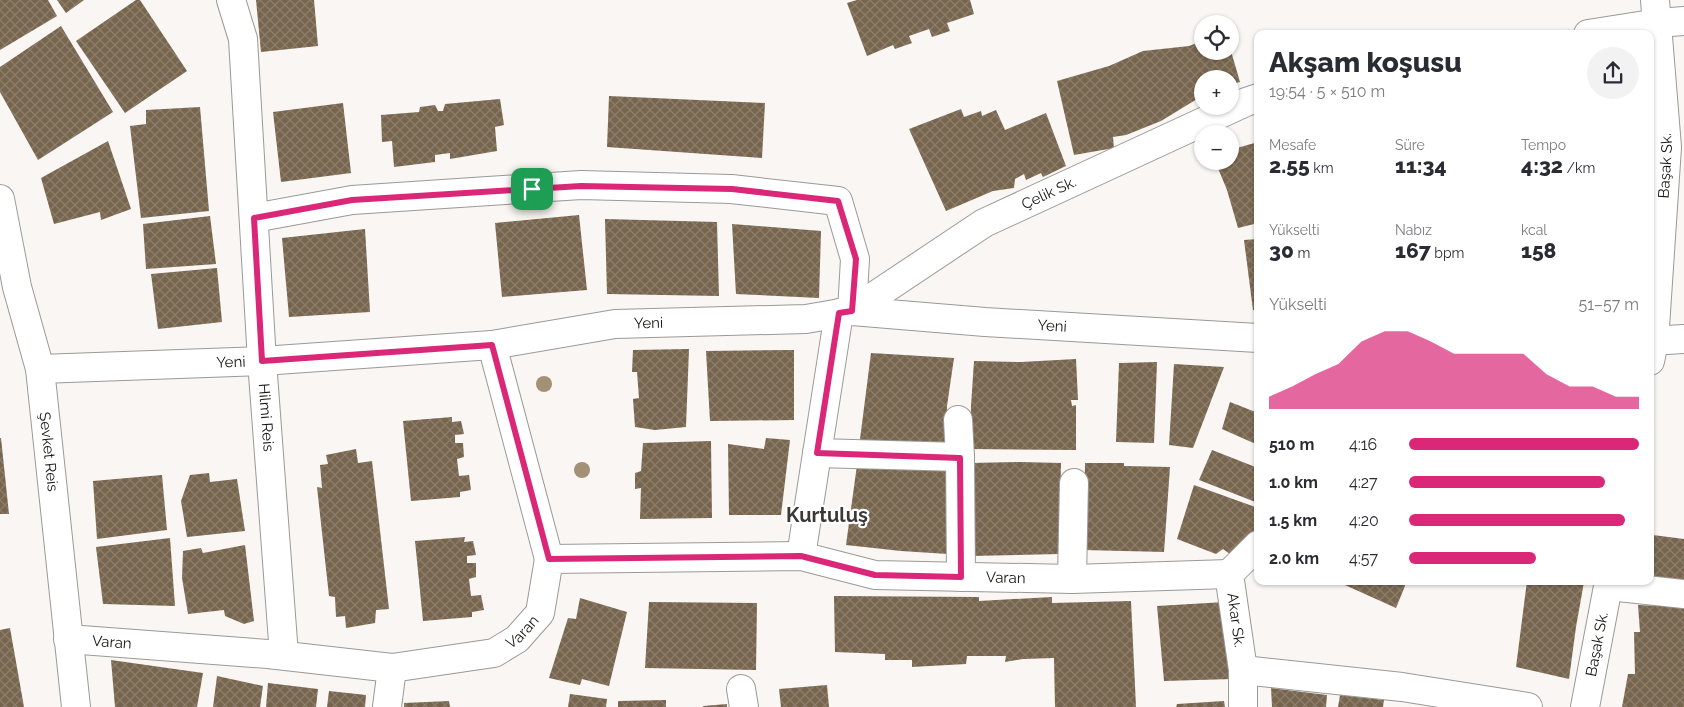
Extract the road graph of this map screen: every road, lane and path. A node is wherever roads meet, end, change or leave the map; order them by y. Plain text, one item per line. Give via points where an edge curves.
1 (231, 0) edge
2 (1666, 14) edge
3 (1604, 30) edge
4 (1254, 100) edge
5 (0, 199) edge
6 (254, 218) junction
7 (1655, 240) edge
8 (1654, 267) edge
9 (9, 293) edge
10 (846, 312) junction
11 (1254, 338) edge
12 (1684, 339) edge
13 (492, 345) junction
14 (1654, 347) edge
15 (262, 361) junction
16 (40, 369) junction
17 (958, 420) dead end
18 (817, 453) junction
19 (960, 458) junction
20 (1074, 483) dead end
21 (1254, 549) edge
22 (801, 556) junction
23 (549, 559) junction
24 (1229, 574) junction
25 (961, 577) junction
26 (1072, 579) junction
27 (1609, 585) edge
28 (1616, 585) edge
29 (1684, 594) edge
30 (68, 639) junction
31 (284, 656) junction
32 (392, 668) junction
33 (1243, 670) junction
34 (76, 707) edge
35 (387, 707) edge
36 (1244, 707) edge
37 (1528, 707) edge
38 (1585, 707) edge

1 - 6 street, Hilmi Reis via 243,39
2 - 3 street
2 - 7 street, Başak Sk. via 1667,146
4 - 10 street, Çelik Sk. via 984,223
5 - 9 street, Şevket Reis
6 - 10 street via 352,200 581,186 732,189 838,201 856,259
6 - 15 street, Hilmi Reis
7 - 8 street, Başak Sk.
9 - 16 street, Şevket Reis
10 - 11 street, Yeni
10 - 13 street, Yeni via 806,319 615,324
10 - 18 street
12 - 14 street
13 - 15 street, Yeni
13 - 23 street
15 - 16 street, Yeni
15 - 31 street, Hilmi Reis
16 - 30 street, Şevket Reis
17 - 19 street
18 - 19 street
18 - 22 street
19 - 25 street
20 - 26 street
21 - 24 street, Akar Sk.
22 - 23 street, Varan
22 - 25 street, Varan via 875,575
23 - 32 street, Varan via 540,613 517,639 494,652
24 - 26 street, Varan
24 - 33 street, Akar Sk.
25 - 26 street, Varan
27 - 38 street, Başak Sk.
28 - 29 street
30 - 31 street, Varan
30 - 34 street, Şevket Reis
31 - 32 street, Varan
32 - 35 street
33 - 36 street, Akar Sk.
33 - 37 street via 1402,687

